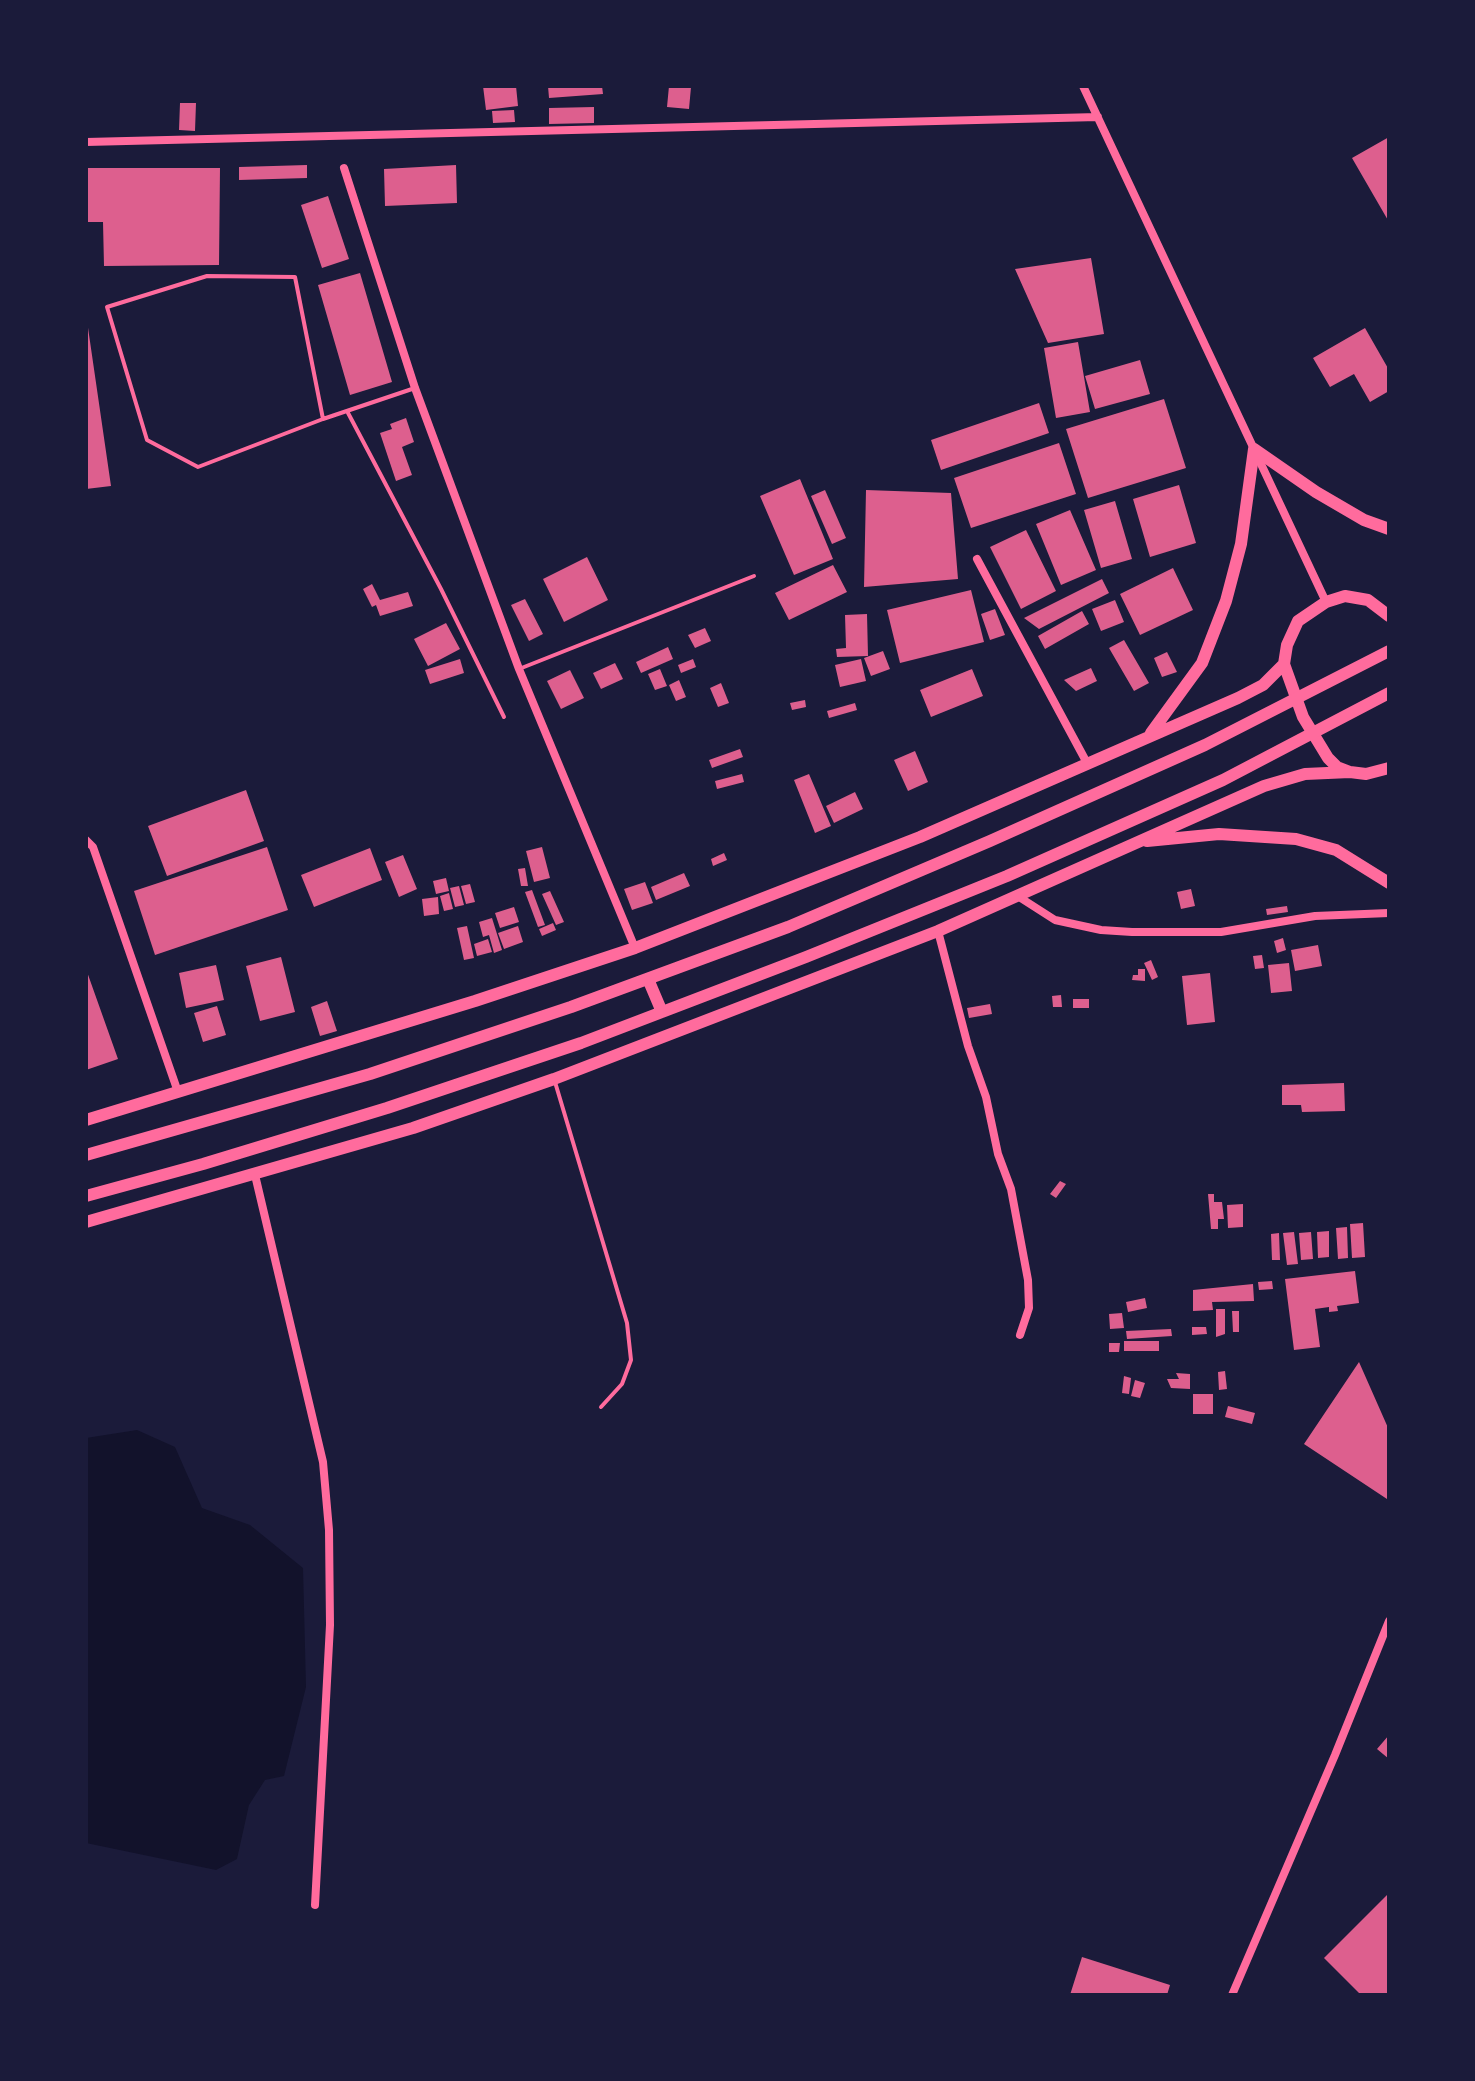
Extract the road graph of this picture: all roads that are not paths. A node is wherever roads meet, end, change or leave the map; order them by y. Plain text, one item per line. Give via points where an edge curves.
1 (1083, 86) edge
2 (1098, 117) junction
3 (86, 142) edge
4 (344, 168) dead end
5 (415, 388) junction
6 (347, 411) junction
7 (323, 419) junction
8 (1254, 449) junction
9 (1389, 529) edge
10 (977, 559) dead end
11 (754, 576) dead end
12 (1326, 602) junction
13 (1387, 612) edge
14 (1389, 651) edge
15 (1284, 664) junction
16 (519, 669) junction
17 (1389, 693) edge
18 (504, 717) dead end
19 (1149, 736) junction
20 (1087, 763) junction
21 (1389, 768) edge
22 (1350, 772) junction
23 (86, 840) edge
24 (1136, 843) junction
25 (1389, 883) edge
26 (1015, 895) junction
27 (1389, 913) edge
28 (938, 931) junction
29 (635, 948) junction
30 (648, 979) junction
31 (662, 1012) junction
32 (554, 1079) junction
33 (178, 1092) junction
34 (86, 1120) edge
35 (86, 1155) edge
36 (255, 1175) junction
37 (86, 1196) edge
38 (86, 1222) edge
39 (1020, 1335) dead end
40 (601, 1407) dead end
41 (1389, 1621) edge
42 (315, 1905) dead end
43 (1232, 1995) edge

1 - 2 street
2 - 3 street
2 - 8 street
4 - 5 street
5 - 6 lane
5 - 16 street
6 - 7 lane
6 - 18 lane
7 - 7 lane via 198,467 147,440 107,307 207,276 295,277
8 - 9 main road via 1316,492
8 - 12 street
8 - 19 main road via 1243,534 1226,601 1202,663
10 - 20 street
11 - 16 lane
12 - 13 main road via 1345,596 1368,600
12 - 15 main road via 1298,621
14 - 30 main road via 1205,745 788,927
15 - 19 main road via 1263,685
15 - 22 main road via 1316,741 1337,767
16 - 29 street
17 - 31 main road via 1223,780 1007,876
19 - 20 main road
20 - 29 main road via 920,837
21 - 22 main road
22 - 24 main road via 1280,781
23 - 33 street via 93,847
24 - 25 main road via 1219,834 1296,839 1336,850
24 - 26 main road
26 - 27 street via 1055,920 1132,932 1221,932 1315,916
26 - 28 main road
28 - 32 main road
28 - 39 street via 1011,1189 1028,1280 1029,1308
29 - 33 main road
30 - 31 main road
30 - 35 main road via 370,1074
31 - 37 main road via 387,1108
32 - 36 main road
32 - 40 lane via 627,1323 631,1360 622,1384
33 - 34 main road
36 - 38 main road
36 - 42 street via 323,1462 328,1516 330,1625
41 - 43 street

